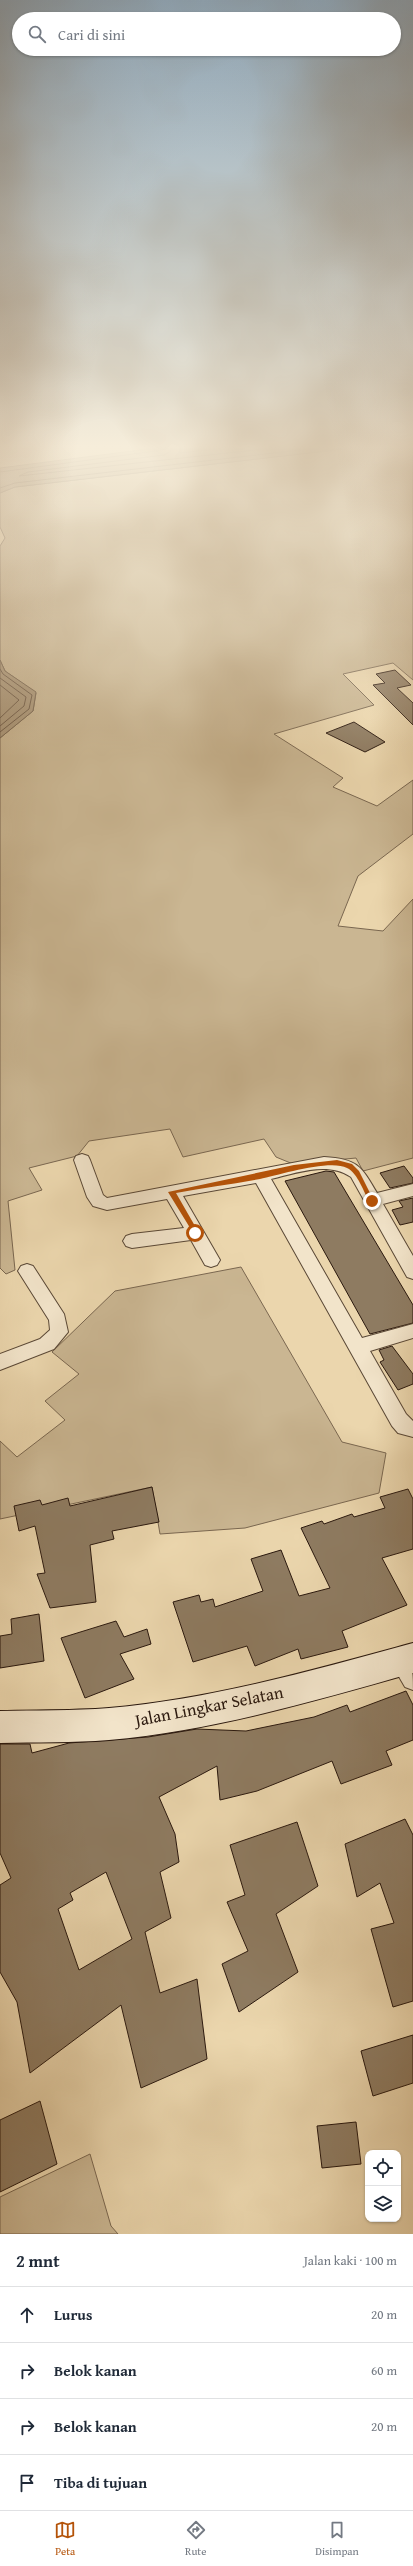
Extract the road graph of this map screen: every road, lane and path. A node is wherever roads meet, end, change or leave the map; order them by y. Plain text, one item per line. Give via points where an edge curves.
1 (82, 1160) dead end
2 (260, 1176) junction
3 (413, 1190) edge
4 (171, 1192) junction
5 (372, 1201) junction
6 (195, 1233) junction
7 (132, 1241) dead end
8 (211, 1260) dead end
9 (27, 1271) dead end
10 (413, 1272) edge
11 (413, 1331) edge
12 (356, 1347) junction
13 (0, 1362) edge
14 (413, 1429) edge
15 (409, 1666) edge
16 (0, 1727) edge

1 - 4 street via 96,1197 102,1203 113,1204
2 - 4 street
2 - 5 street via 294,1168 344,1163 357,1173
2 - 12 street
3 - 5 street
4 - 6 street
5 - 10 street
6 - 7 street
6 - 8 street
9 - 13 street via 58,1319 59,1332 47,1344
11 - 12 street
12 - 14 street via 399,1420 405,1427
15 - 16 street, Jalan Lingkar Selatan via 213,1708 109,1724

